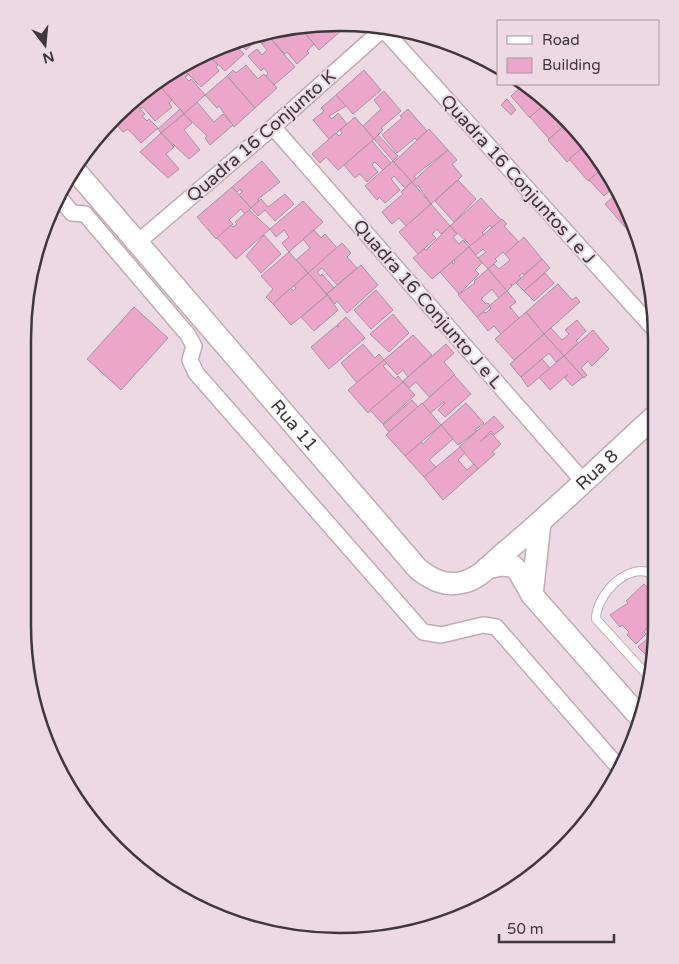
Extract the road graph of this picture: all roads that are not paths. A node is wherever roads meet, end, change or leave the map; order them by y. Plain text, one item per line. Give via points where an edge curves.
1 (378, 34) edge
2 (389, 35) edge
3 (273, 127) junction
4 (79, 175) edge
5 (63, 202) edge
6 (138, 242) junction
7 (647, 321) edge
8 (648, 422) edge
9 (583, 481) junction
10 (540, 524) junction
11 (487, 568) junction
12 (648, 573) edge
13 (532, 595) junction
14 (644, 672) edge
15 (635, 711) edge
16 (615, 764) edge

1 - 3 street, Quadra 16 Conjunto K
2 - 7 street, Quadra 16 Conjuntos I e J
3 - 6 street, Quadra 16 Conjunto K
3 - 9 street, Quadra 16 Conjunto J e L
4 - 6 main road, Rua 11
5 - 16 street via 72,213 85,214 188,335 194,346 190,360 196,373 422,632 441,635 483,626 496,627
6 - 11 main road, Rua 11 via 418,569 429,578 453,584 476,578
8 - 9 main road, Rua 8
9 - 10 main road, Rua 8
10 - 11 main road, Rua 11
10 - 13 main road
11 - 13 main road via 513,566
12 - 14 lane via 641,570 630,572 604,595 596,610 596,619
13 - 15 main road

